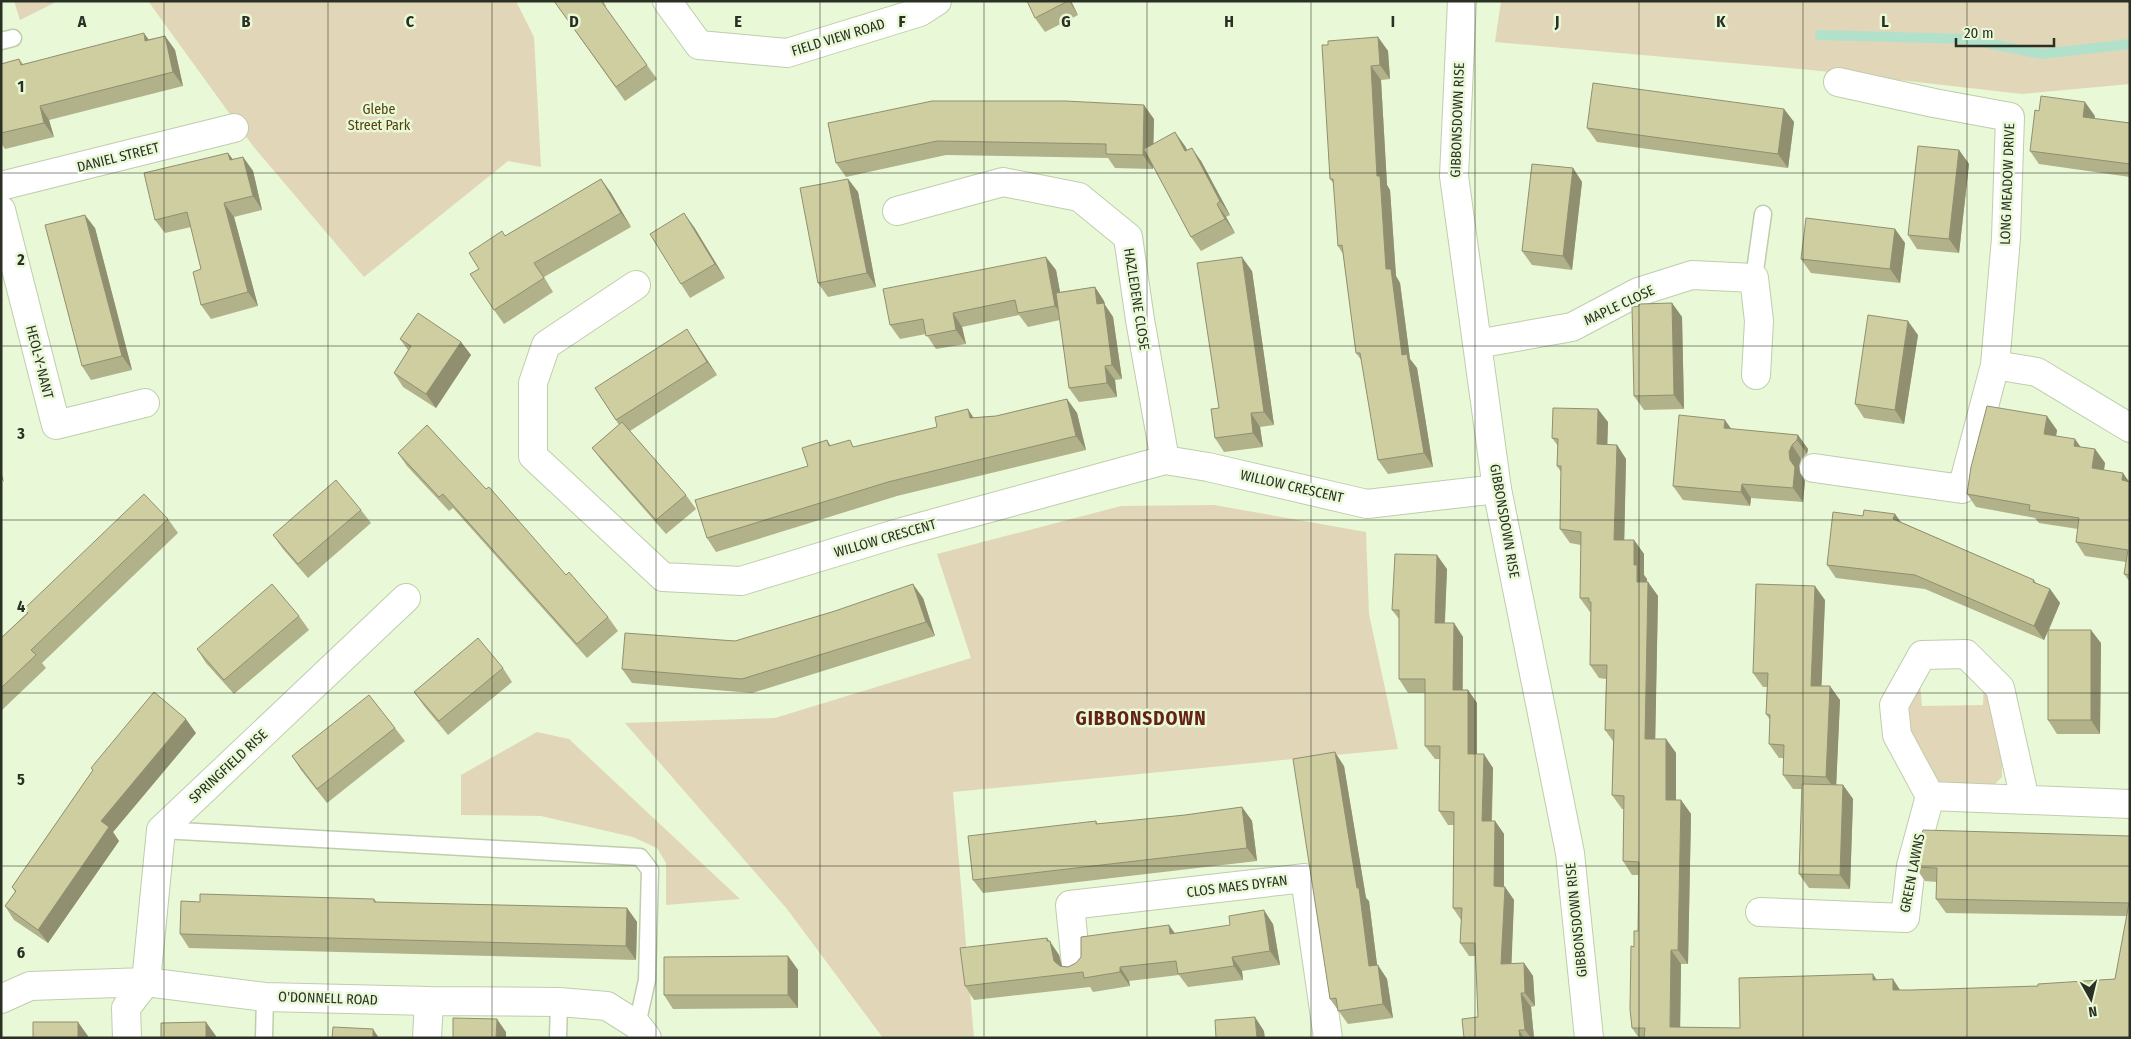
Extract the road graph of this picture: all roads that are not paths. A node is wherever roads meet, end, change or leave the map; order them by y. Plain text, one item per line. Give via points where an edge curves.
1 (668, 1) edge
2 (937, 1) edge
3 (1462, 1) edge
4 (1838, 82) dead end
5 (234, 128) dead end
6 (1, 186) edge
7 (1, 210) edge
8 (897, 211) dead end
9 (1763, 214) dead end
10 (1754, 278) junction
11 (636, 284) dead end
12 (1477, 344) junction
13 (1995, 365) junction
14 (1756, 375) dead end
15 (145, 403) dead end
16 (2130, 428) edge
17 (1165, 460) junction
18 (1814, 468) dead end
19 (1497, 488) junction
20 (406, 598) dead end
21 (1930, 796) junction
22 (2025, 800) junction
23 (2130, 804) edge
24 (160, 830) junction
25 (1760, 912) dead end
26 (1076, 966) edge
27 (146, 982) junction
28 (265, 996) junction
29 (1, 999) edge
30 (430, 1001) junction
31 (559, 1002) junction
32 (642, 1032) edge
33 (127, 1038) edge
34 (264, 1038) edge
35 (427, 1038) edge
36 (558, 1038) edge
37 (1328, 1038) edge
38 (1588, 1038) edge

1 - 2 street, FIELD VIEW ROAD via 699,45 787,53 920,12
3 - 12 street, GIBBONSDOWN RISE via 1454,176
4 - 13 street, LONG MEADOW DRIVE via 2010,117 2006,238
5 - 6 street, DANIEL STREET
7 - 15 street, HEOL-Y-NANT via 56,424
8 - 17 street, HAZLEDENE CLOSE via 1003,182 1079,197 1128,237
9 - 10 lane
10 - 12 street, MAPLE CLOSE via 1692,275 1638,292 1572,327
10 - 14 street via 1759,321
11 - 17 street, WILLOW CRESCENT via 546,345 533,383 532,456 663,577 740,581 902,532
12 - 19 street, GIBBONSDOWN RISE
13 - 16 street via 2036,372
13 - 18 street, LONG MEADOW DRIVE via 1962,489
17 - 19 street, WILLOW CRESCENT via 1367,504
19 - 38 street, GIBBONSDOWN RISE via 1570,853
20 - 24 street, SPRINGFIELD RISE
21 - 22 street
21 - 22 street via 1897,735 1894,705 1922,655 1966,654 2000,688
21 - 25 street, GREEN LAWNS via 1911,866 1905,918
22 - 23 street
24 - 27 street
24 - 32 lane via 640,857 650,870
26 - 37 street, CLOS MAES DYFAN via 1070,905 1305,878
27 - 28 street, O'DONNELL ROAD
27 - 29 street, O'DONNELL ROAD via 30,986
27 - 33 street via 126,1008
28 - 30 street, O'DONNELL ROAD
28 - 34 lane
30 - 31 street, O'DONNELL ROAD
30 - 35 street
31 - 32 street, O'DONNELL ROAD via 607,1006
31 - 36 lane

